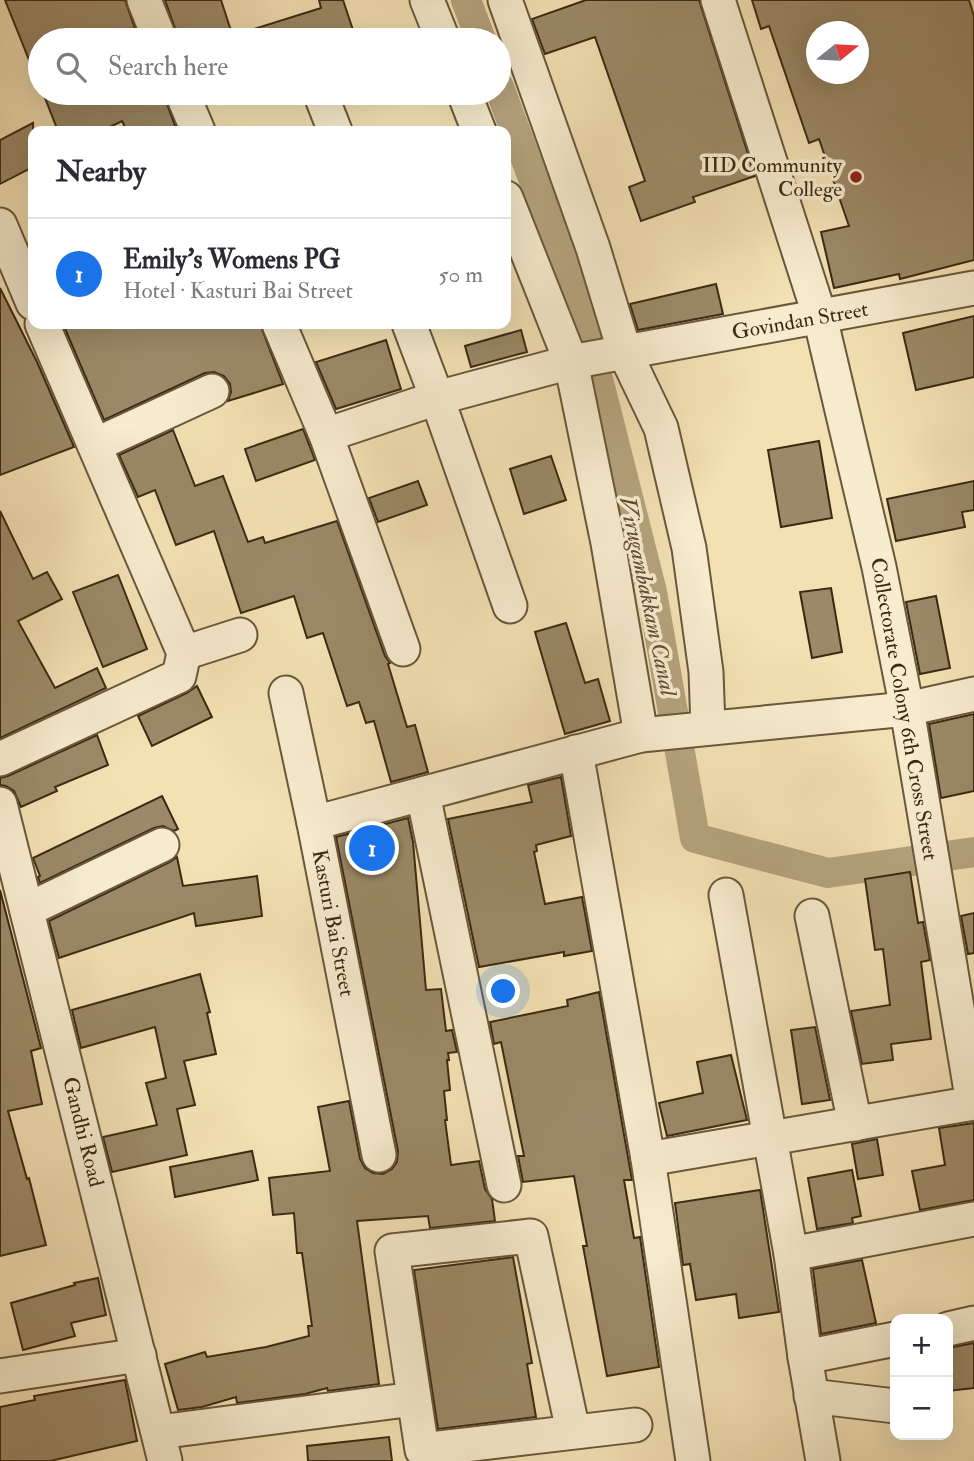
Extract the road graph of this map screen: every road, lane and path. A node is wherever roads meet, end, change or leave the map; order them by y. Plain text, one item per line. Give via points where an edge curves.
1 (144, 0) edge
2 (427, 0) edge
3 (505, 0) edge
4 (718, 0) edge
5 (155, 28) edge
6 (438, 28) edge
7 (187, 105) edge
8 (324, 105) edge
9 (469, 105) edge
10 (196, 126) edge
11 (332, 126) edge
12 (477, 126) edge
13 (511, 211) edge
14 (0, 226) edge
15 (974, 288) edge
16 (28, 291) edge
17 (820, 317) junction
18 (44, 329) edge
19 (281, 329) edge
20 (411, 329) edge
21 (625, 353) junction
22 (571, 362) junction
23 (212, 391) dead end
24 (437, 398) junction
25 (326, 435) junction
26 (94, 445) junction
27 (510, 606) dead end
28 (240, 635) dead end
29 (403, 649) dead end
30 (184, 653) junction
31 (286, 693) dead end
32 (974, 694) edge
33 (907, 709) junction
34 (708, 728) junction
35 (641, 735) junction
36 (576, 752) junction
37 (0, 759) edge
38 (423, 794) junction
39 (0, 804) edge
40 (314, 823) junction
41 (162, 845) dead end
42 (726, 895) dead end
43 (27, 910) junction
44 (812, 916) dead end
45 (973, 1103) edge
46 (855, 1124) junction
47 (770, 1138) junction
48 (379, 1154) dead end
49 (648, 1159) junction
50 (505, 1185) dead end
51 (974, 1219) edge
52 (791, 1254) junction
53 (974, 1324) edge
54 (953, 1328) edge
55 (890, 1340) edge
56 (139, 1355) junction
57 (805, 1357) junction
58 (0, 1376) edge
59 (811, 1396) junction
60 (414, 1399) junction
61 (890, 1405) edge
62 (635, 1425) dead end
63 (573, 1431) junction
64 (162, 1446) edge
65 (693, 1461) edge
66 (823, 1461) edge

1 - 5 street
2 - 6 street
3 - 21 street
4 - 17 street, Collectorate Colony 6th Cross Street
7 - 10 street
8 - 11 street
9 - 12 street
13 - 22 street
14 - 16 street
15 - 17 street, Govindan Street
17 - 21 street, Govindan Street
17 - 33 street, Collectorate Colony 6th Cross Street
18 - 26 street
19 - 25 street
20 - 24 street
21 - 22 street, Govindan Street
21 - 34 street via 662,428 689,548 706,672
22 - 24 street, Govindan Street
22 - 35 street
23 - 26 street
24 - 25 street, Govindan Street
24 - 27 street
25 - 29 street
26 - 30 street
28 - 30 street
30 - 37 street via 179,676
31 - 40 street, Kasturi Bai Street
32 - 33 street
33 - 34 street
33 - 45 street, Collectorate Colony 6th Cross Street
34 - 35 street
35 - 36 street
36 - 38 street
36 - 49 street
38 - 40 street
38 - 50 street
39 - 43 street, Gandhi Road
40 - 48 street, Kasturi Bai Street
41 - 43 street
42 - 47 street
43 - 56 street, Gandhi Road
44 - 46 street
45 - 46 street
46 - 47 street
47 - 49 street
47 - 52 street
49 - 65 street
51 - 52 street
52 - 57 street
53 - 54 street
55 - 57 street
56 - 58 street
56 - 64 street, Gandhi Road
57 - 59 street
59 - 61 street
59 - 66 street
60 - 63 street via 422,1450
60 - 63 street via 392,1251 531,1236
60 - 64 street
62 - 63 street

